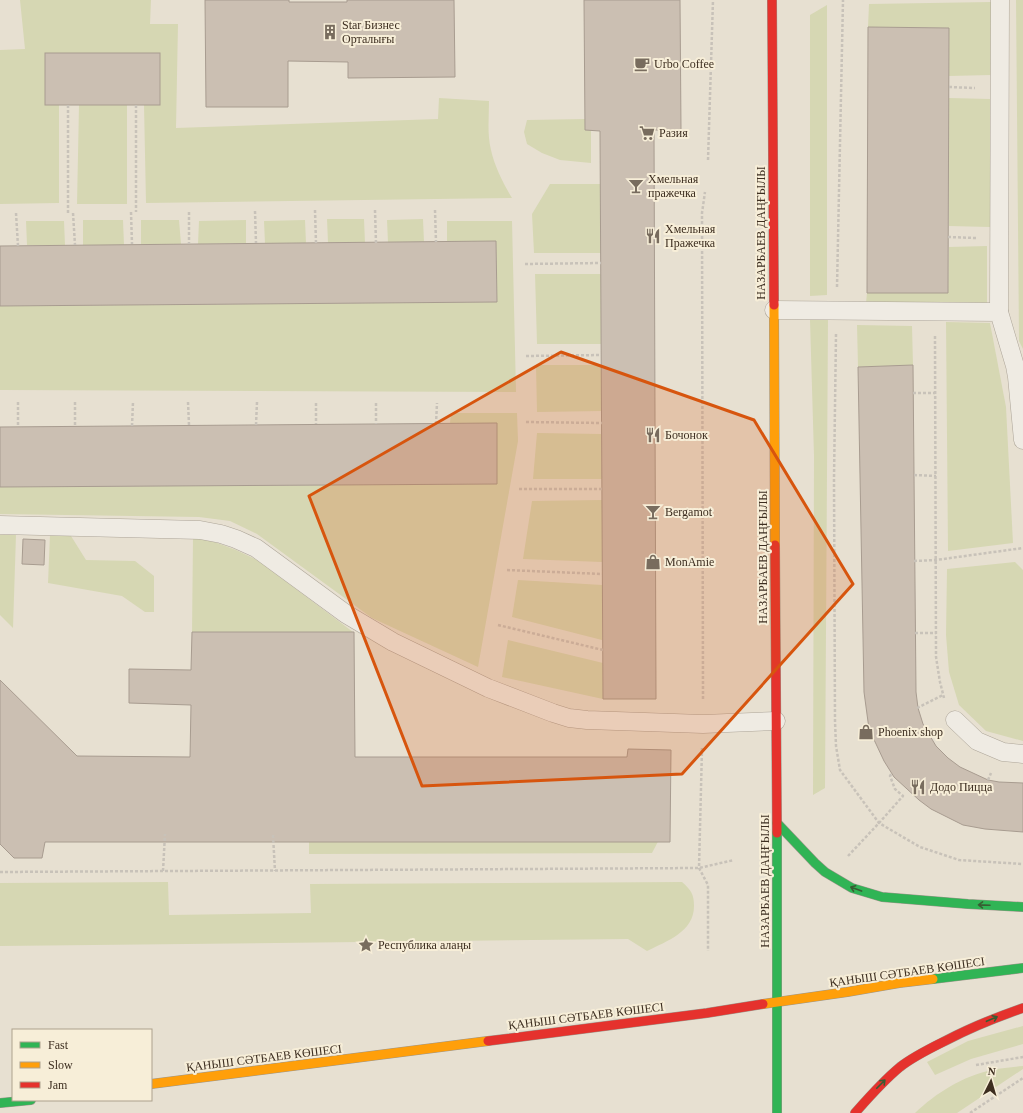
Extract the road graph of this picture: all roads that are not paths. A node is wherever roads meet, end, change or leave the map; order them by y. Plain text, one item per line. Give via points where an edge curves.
1 (772, 0) edge
2 (1000, 0) edge
3 (774, 310) junction
4 (999, 312) junction
5 (1023, 440) edge
6 (0, 525) edge
7 (955, 720) road end
8 (776, 721) junction
9 (1023, 754) edge
10 (777, 823) junction
11 (1023, 908) edge
12 (1023, 968) edge
13 (778, 1001) junction
14 (1023, 1008) edge
15 (152, 1084) edge
16 (23, 1101) edge
17 (0, 1104) edge
18 (777, 1113) edge
19 (855, 1113) edge

1 - 3 main road, НАЗАРБАЕВ ДАҢҒЫЛЫ
2 - 4 lane
3 - 4 lane
3 - 8 main road, НАЗАРБАЕВ ДАҢҒЫЛЫ
4 - 5 lane via 1015,366
6 - 8 lane via 193,530 236,539 256,548 346,614 386,638 488,688 570,718 703,724
7 - 9 lane via 977,741 1003,752
8 - 10 main road, НАЗАРБАЕВ ДАҢҒЫЛЫ
11 -> 10 main road via 882,897 852,888 814,864
10 - 13 main road, НАЗАРБАЕВ ДАҢҒЫЛЫ
12 - 13 main road, ҚАНЫШ СӘТБАЕВ КӨШЕСІ
13 - 15 main road, ҚАНЫШ СӘТБАЕВ КӨШЕСІ
13 - 18 main road, НАЗАРБАЕВ ДАҢҒЫЛЫ
19 -> 14 main road via 893,1073 921,1053 959,1033
16 - 17 main road

